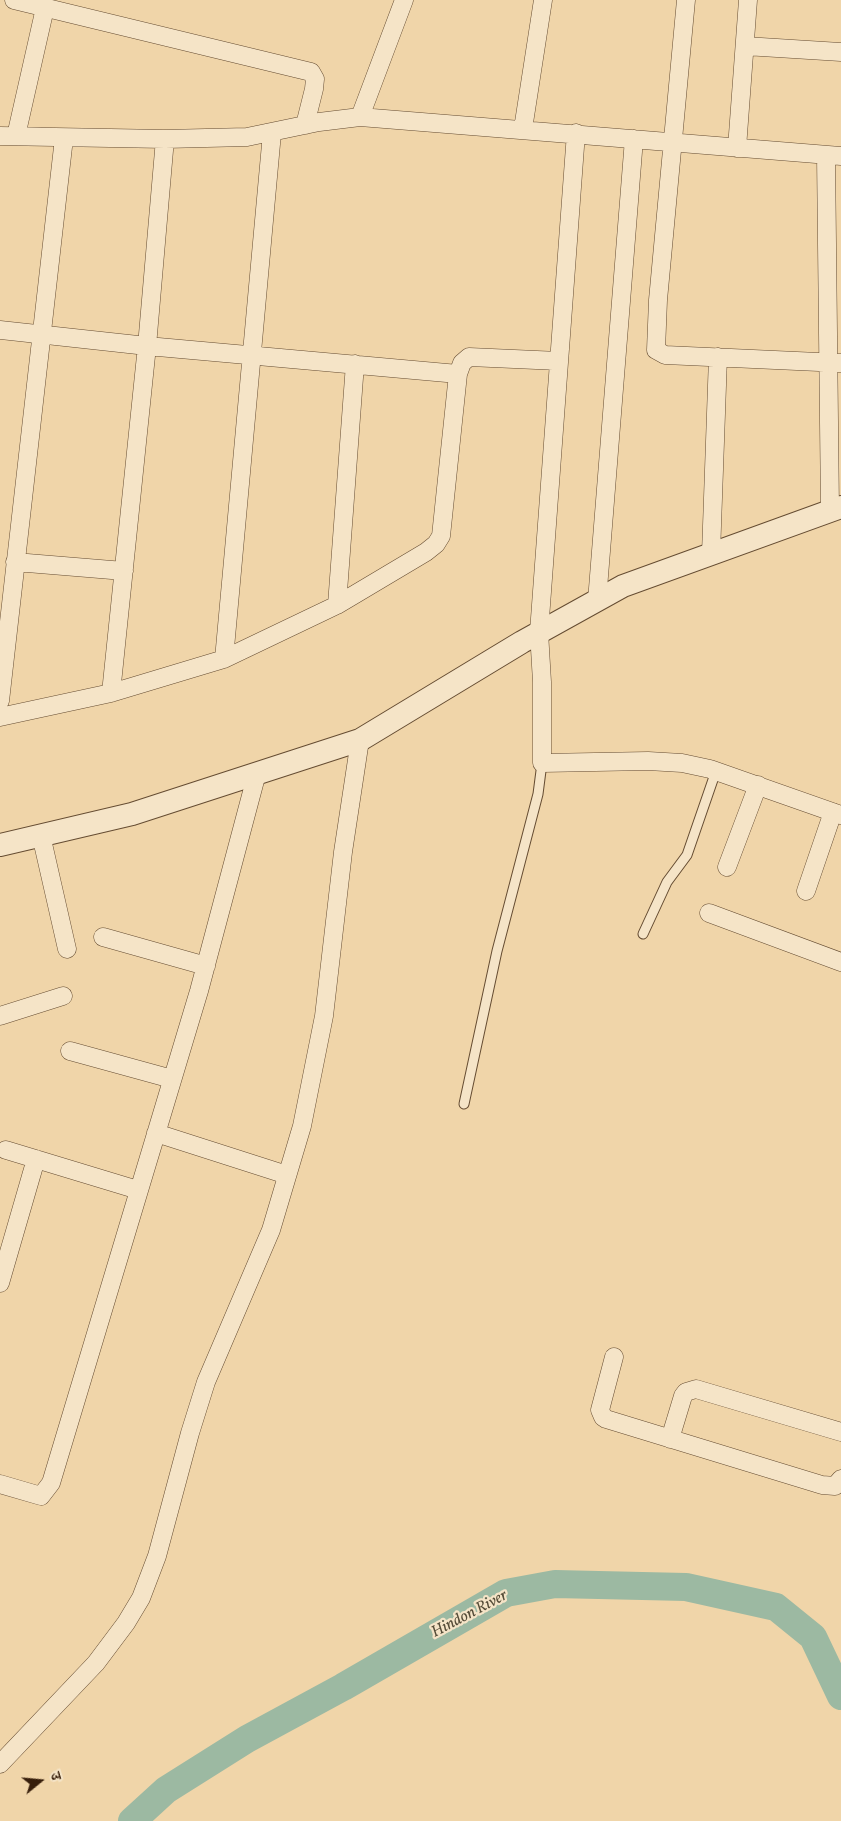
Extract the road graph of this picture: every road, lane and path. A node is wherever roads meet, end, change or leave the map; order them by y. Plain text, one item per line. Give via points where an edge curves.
1 (14, 0) edge
2 (404, 0) edge
3 (543, 0) edge
4 (686, 0) edge
5 (748, 0) edge
6 (45, 8) junction
7 (745, 46) junction
8 (841, 52) edge
9 (360, 117) junction
10 (305, 125) junction
11 (523, 129) junction
12 (272, 133) junction
13 (576, 134) junction
14 (8, 136) edge
15 (64, 138) junction
16 (165, 139) junction
17 (634, 139) junction
18 (671, 142) junction
19 (737, 148) junction
20 (833, 155) edge
21 (0, 330) edge
22 (40, 334) junction
23 (147, 346) junction
24 (252, 354) junction
25 (718, 357) junction
26 (559, 361) junction
27 (835, 363) edge
28 (355, 364) junction
29 (458, 374) junction
30 (836, 509) edge
31 (711, 554) junction
32 (15, 562) junction
33 (124, 571) junction
34 (597, 600) junction
35 (337, 604) junction
36 (539, 632) junction
37 (224, 659) junction
38 (111, 693) junction
39 (0, 701) edge
40 (0, 717) edge
41 (360, 740) junction
42 (542, 763) junction
43 (716, 771) junction
44 (257, 774) junction
45 (758, 785) junction
46 (837, 813) edge
47 (41, 835) junction
48 (0, 845) edge
49 (726, 867) dead end
50 (806, 891) dead end
51 (709, 913) dead end
52 (643, 934) dead end
53 (104, 937) dead end
54 (67, 949) dead end
55 (841, 962) edge
56 (206, 966) junction
57 (63, 996) dead end
58 (0, 1016) edge
59 (70, 1050) dead end
60 (172, 1079) junction
61 (464, 1104) dead end
62 (156, 1133) junction
63 (6, 1150) dead end
64 (36, 1159) junction
65 (287, 1175) junction
66 (138, 1190) junction
67 (0, 1283) edge
68 (614, 1357) dead end
69 (841, 1432) edge
70 (670, 1439) junction
71 (841, 1479) edge
72 (0, 1484) edge
73 (7, 1745) edge
74 (0, 1764) edge

1 - 6 street
2 - 9 street
3 - 11 street
4 - 18 street
5 - 7 street
6 - 10 street via 311,72 315,79 314,89
6 - 14 street
7 - 8 street
7 - 19 street
9 - 10 street
9 - 11 street
10 - 12 street
11 - 13 street
12 - 16 street via 247,137
12 - 24 street
13 - 17 street
13 - 26 street
14 - 15 street
15 - 16 street
15 - 22 street
16 - 23 street
17 - 18 street
17 - 34 street
18 - 19 street
18 - 25 street via 656,350 665,355
19 - 20 street
20 - 27 street
21 - 22 street
22 - 23 street
22 - 32 street
23 - 24 street
23 - 33 street
24 - 28 street
24 - 37 street
25 - 27 street
25 - 31 street
26 - 29 street via 469,357 464,360
26 - 36 street
27 - 30 street
28 - 29 street
28 - 35 street
29 - 35 street via 441,536 426,552
30 - 31 street
31 - 34 street via 624,586
32 - 33 street
32 - 39 street
33 - 38 street
34 - 36 street
35 - 37 street
36 - 41 street
36 - 42 street
37 - 38 street
38 - 40 street
41 - 44 street
41 - 65 street via 324,1016 302,1126
42 - 43 street via 648,761 682,763
42 - 61 lane via 538,794 497,951
43 - 45 street
43 - 52 lane via 688,855 667,882
44 - 47 street via 132,814
44 - 56 street
45 - 46 street
45 - 49 street
46 - 50 street
47 - 48 street
47 - 54 street
51 - 55 street
53 - 56 street
56 - 60 street
57 - 58 street
59 - 60 street
60 - 62 street
62 - 65 street
62 - 66 street
63 - 64 street
64 - 66 street
64 - 67 street
65 - 73 street via 271,1230 206,1382 157,1556 141,1598 96,1663
66 - 72 street via 52,1484 41,1496
68 - 70 street via 600,1410 603,1417
69 - 70 street via 696,1389 683,1396
70 - 71 street via 822,1485 836,1486
73 - 74 street

